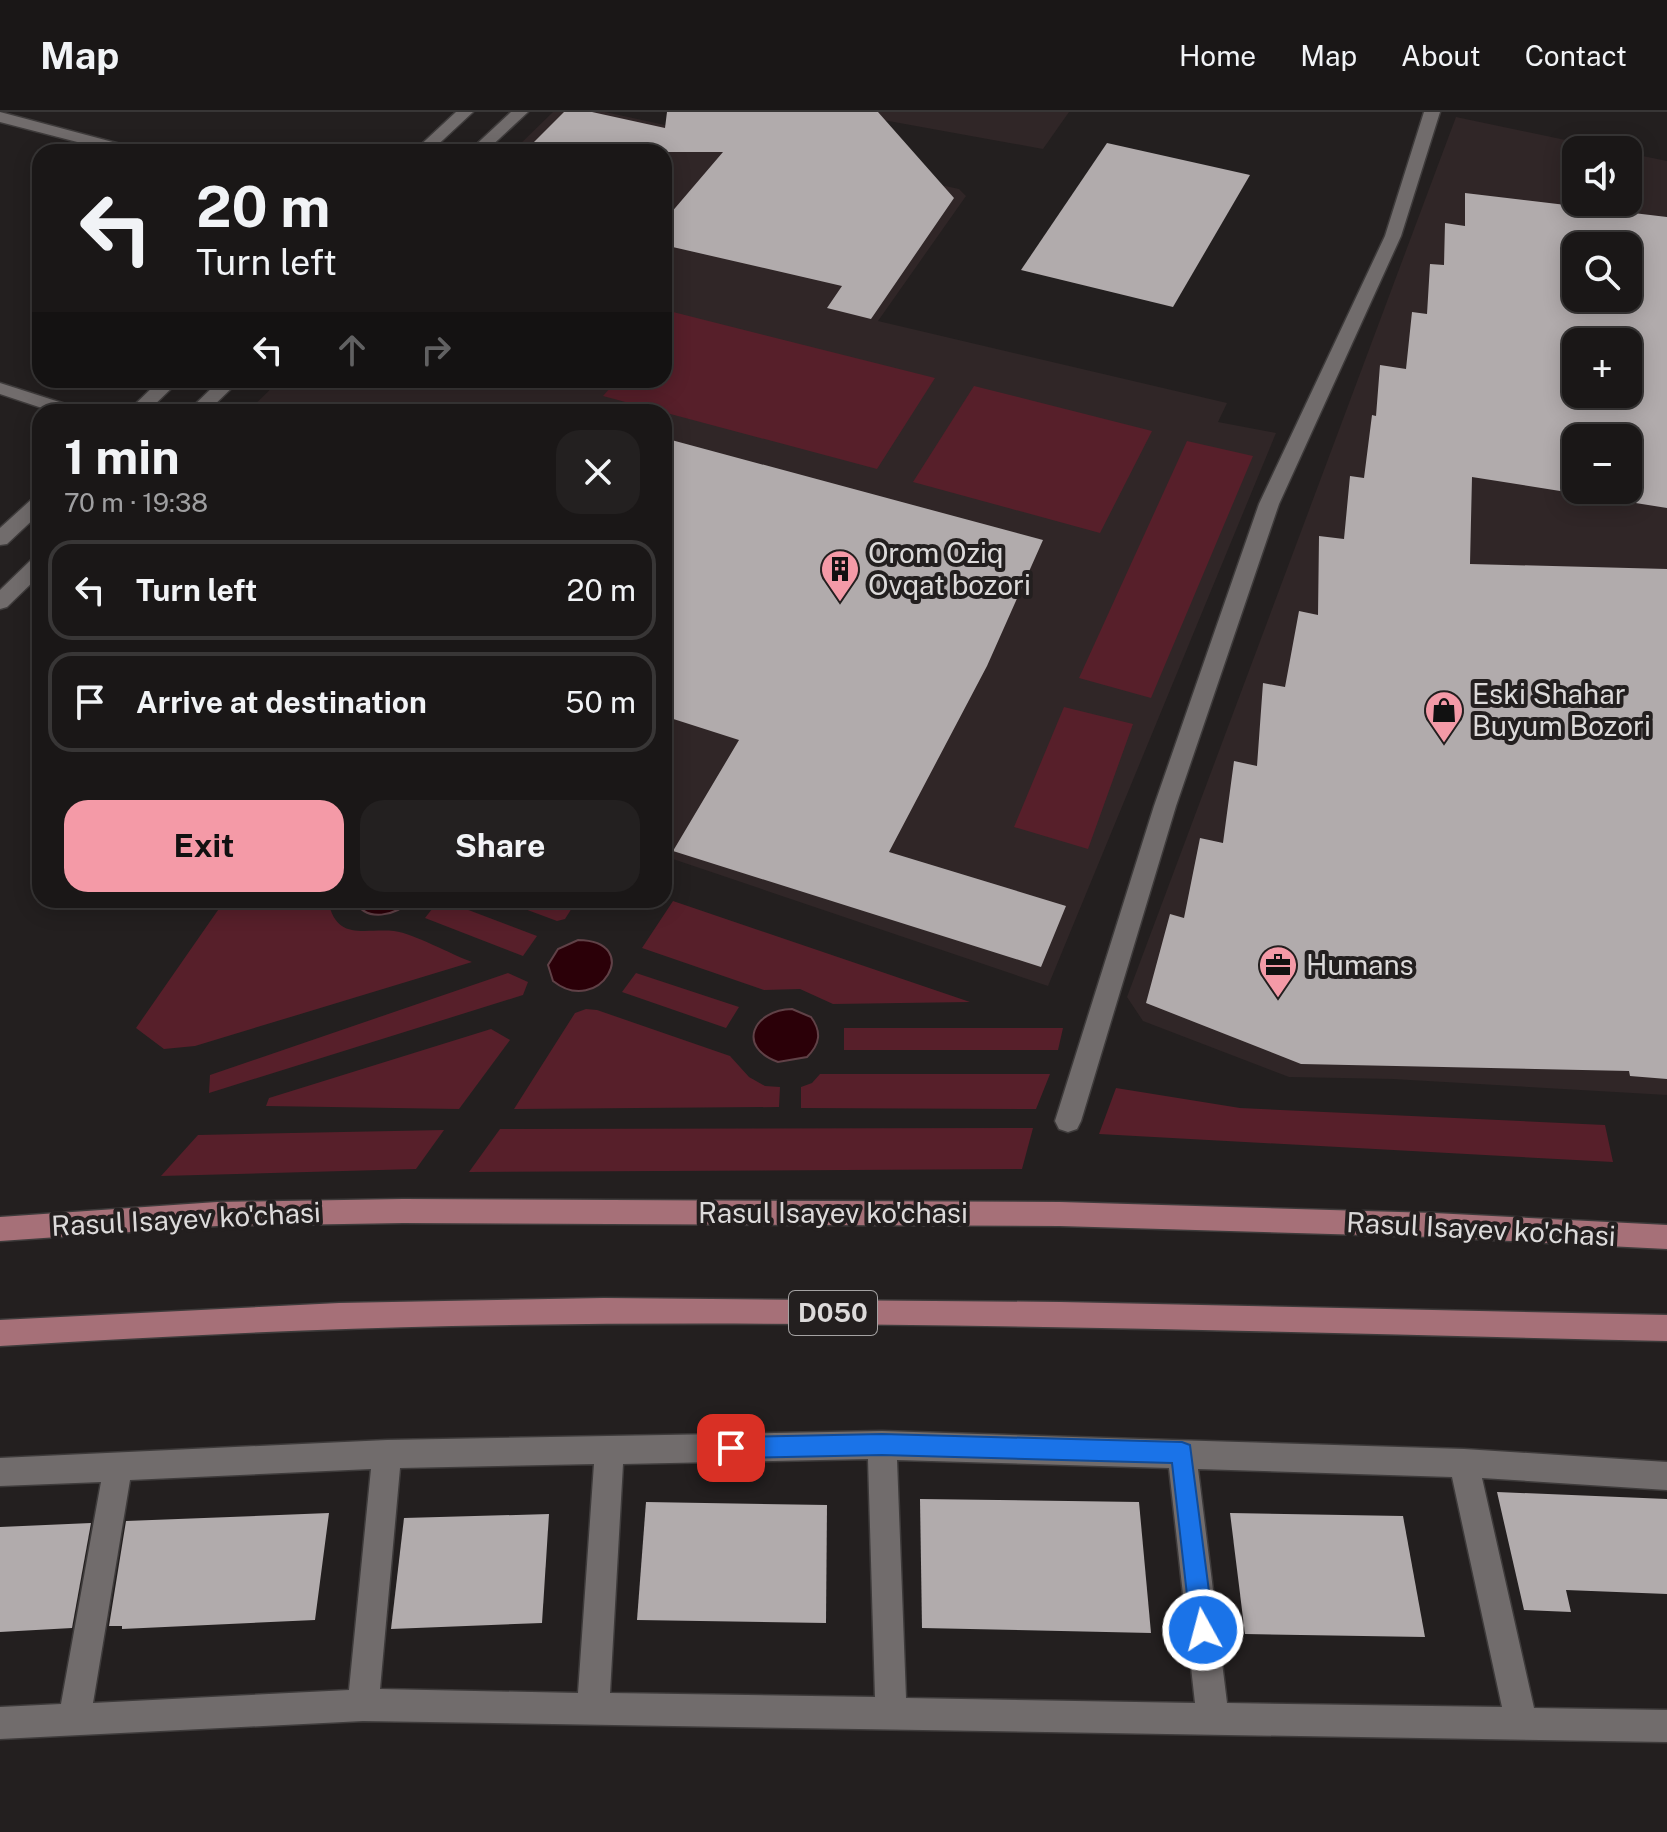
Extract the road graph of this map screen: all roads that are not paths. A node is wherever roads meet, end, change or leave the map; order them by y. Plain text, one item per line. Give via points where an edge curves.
1 (465, 112) edge
2 (520, 112) edge
3 (1432, 112) edge
4 (0, 117) edge
5 (103, 144) edge
6 (430, 144) edge
7 (485, 144) edge
8 (0, 388) edge
9 (162, 388) edge
10 (222, 388) edge
11 (48, 404) edge
12 (145, 404) edge
13 (205, 404) edge
14 (32, 509) edge
15 (0, 539) edge
16 (32, 571) edge
17 (0, 602) edge
18 (1068, 1121) dead end
19 (0, 1229) edge
20 (1667, 1237) edge
21 (1667, 1328) edge
22 (0, 1333) edge
23 (882, 1445) junction
24 (609, 1450) junction
25 (1182, 1453) junction
26 (387, 1454) junction
27 (1464, 1463) junction
28 (118, 1466) junction
29 (0, 1472) edge
30 (1667, 1476) edge
31 (363, 1705) junction
32 (593, 1709) junction
33 (891, 1714) junction
34 (74, 1719) junction
35 (1213, 1719) junction
36 (0, 1723) edge
37 (1521, 1723) junction
38 (1667, 1726) edge

1 - 6 street
2 - 7 street
3 - 18 street via 1393,236 1269,504 1165,806
4 - 5 street
8 - 11 street
9 - 12 street
10 - 13 street
14 - 15 street
16 - 17 street
19 - 20 main road, Rasul Isayev ko'chasi via 217,1214 1060,1214
21 - 22 main road, D050 via 941,1313 501,1313 224,1320
23 - 24 street
23 - 25 street
23 - 33 street
24 - 26 street
24 - 32 street
25 - 27 street
25 - 35 street
26 - 28 street
26 - 31 street
27 - 30 street
27 - 37 street
28 - 29 street
28 - 34 street
31 - 32 street
31 - 34 street
32 - 33 street
33 - 35 street
34 - 36 street
35 - 37 street
37 - 38 street

